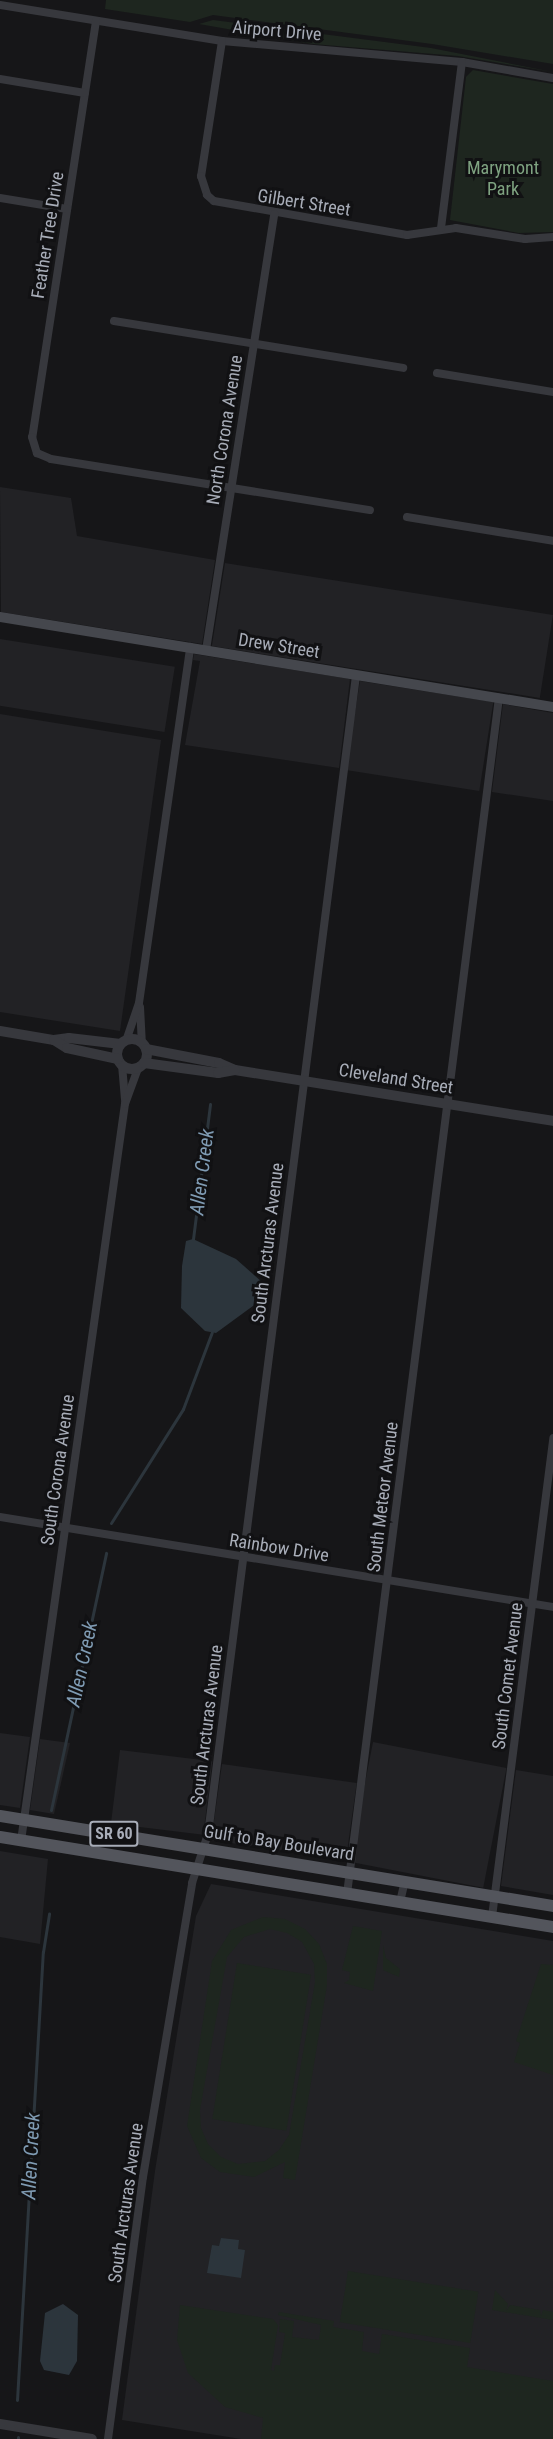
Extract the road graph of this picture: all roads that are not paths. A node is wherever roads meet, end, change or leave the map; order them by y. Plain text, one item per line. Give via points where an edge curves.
1 (0, 5) edge
2 (96, 21) junction
3 (222, 41) junction
4 (462, 62) junction
5 (553, 78) edge
6 (0, 79) edge
7 (85, 93) junction
8 (0, 198) edge
9 (67, 209) junction
10 (274, 214) junction
11 (441, 228) junction
12 (553, 237) edge
13 (114, 321) dead end
14 (253, 345) junction
15 (403, 368) dead end
16 (437, 373) dead end
17 (553, 392) edge
18 (232, 489) junction
19 (370, 510) dead end
20 (407, 517) dead end
21 (553, 541) edge
22 (0, 617) edge
23 (190, 647) junction
24 (206, 650) junction
25 (356, 675) junction
26 (499, 698) junction
27 (553, 707) edge
28 (139, 1003) junction
29 (0, 1031) edge
30 (54, 1040) junction
31 (123, 1042) junction
32 (144, 1046) junction
33 (120, 1062) junction
34 (141, 1065) junction
35 (235, 1070) junction
36 (303, 1082) junction
37 (125, 1104) junction
38 (446, 1104) junction
39 (553, 1121) edge
40 (553, 1438) edge
41 (0, 1518) edge
42 (64, 1528) junction
43 (243, 1557) junction
44 (387, 1581) junction
45 (532, 1604) junction
46 (553, 1608) edge
47 (0, 1816) edge
48 (24, 1819) junction
49 (0, 1837) edge
50 (21, 1841) junction
51 (203, 1849) junction
52 (197, 1869) junction
53 (350, 1873) junction
54 (405, 1881) junction
55 (347, 1894) junction
56 (495, 1896) junction
57 (400, 1902) junction
58 (553, 1906) edge
59 (492, 1917) junction
60 (553, 1927) edge
61 (0, 2424) edge
62 (92, 2439) edge
63 (108, 2439) edge

1 - 2 street, Airport Drive
2 - 3 street, Airport Drive
2 - 7 street, Feather Tree Drive
3 - 4 street, Airport Drive
3 - 10 street, Gilbert Street via 201,176 203,187 214,201
4 - 5 street, Airport Drive
4 - 11 street
6 - 7 street
7 - 9 street, Feather Tree Drive
8 - 9 street
9 - 18 street, Feather Tree Drive via 32,437 37,453 51,459
10 - 11 street, Gilbert Street via 407,235
10 - 14 street, North Corona Avenue
11 - 12 street, Gilbert Street via 525,239
13 - 14 street
14 - 15 street
14 - 18 street, North Corona Avenue
16 - 17 street
18 - 19 street
18 - 24 street, North Corona Avenue
20 - 21 street
22 - 23 main road, Drew Street
23 - 24 main road, Drew Street
23 - 28 street
24 - 25 main road, Drew Street
25 - 26 main road, Drew Street
25 - 36 street, South Arcturas Avenue
26 - 27 main road, Drew Street
26 - 38 street, South Meteor Avenue
28 - 31 street
28 - 32 street
29 - 30 street
30 - 31 street
30 - 33 street via 67,1048
31 - 32 street, Cleveland Street
31 - 33 street
32 - 34 street
32 - 35 street, Cleveland Street
33 - 34 street, Cleveland Street
33 - 37 street, South Corona Avenue
34 - 35 street, Cleveland Street via 218,1073
34 - 37 street, South Corona Avenue
35 - 36 street, Cleveland Street
36 - 38 street, Cleveland Street
36 - 43 street, South Arcturas Avenue
37 - 42 street, South Corona Avenue
38 - 39 street, Cleveland Street
38 - 44 street, South Meteor Avenue
40 - 45 street, South Comet Avenue
41 - 42 street, Rainbow Drive
42 - 43 street, Rainbow Drive
42 - 48 street, South Corona Avenue
43 - 44 street, Rainbow Drive
43 - 51 street, South Arcturas Avenue
44 - 45 street, Rainbow Drive
44 - 53 street, South Meteor Avenue
45 - 46 street, Rainbow Drive
45 - 56 street, South Comet Avenue
47 - 48 main road, Gulf to Bay Boulevard / SR 60
48 - 50 street, South Corona Avenue
48 - 51 main road, Gulf to Bay Boulevard / SR 60
49 - 50 main road, SR 60
50 - 52 main road, SR 60
51 - 52 street, South Arcturas Avenue
51 - 53 main road, Gulf to Bay Boulevard / SR 60
52 - 55 main road, SR 60
52 - 63 street, South Arcturas Avenue via 143,2177
53 - 54 main road, Gulf to Bay Boulevard / SR 60
53 - 55 street, South Meteor Avenue
54 - 56 main road, Gulf to Bay Boulevard / SR 60
54 - 57 street
55 - 57 main road, SR 60
56 - 58 main road, Gulf to Bay Boulevard / SR 60
56 - 59 street, South Comet Avenue
57 - 59 main road, SR 60
59 - 60 main road, SR 60
61 - 62 street

